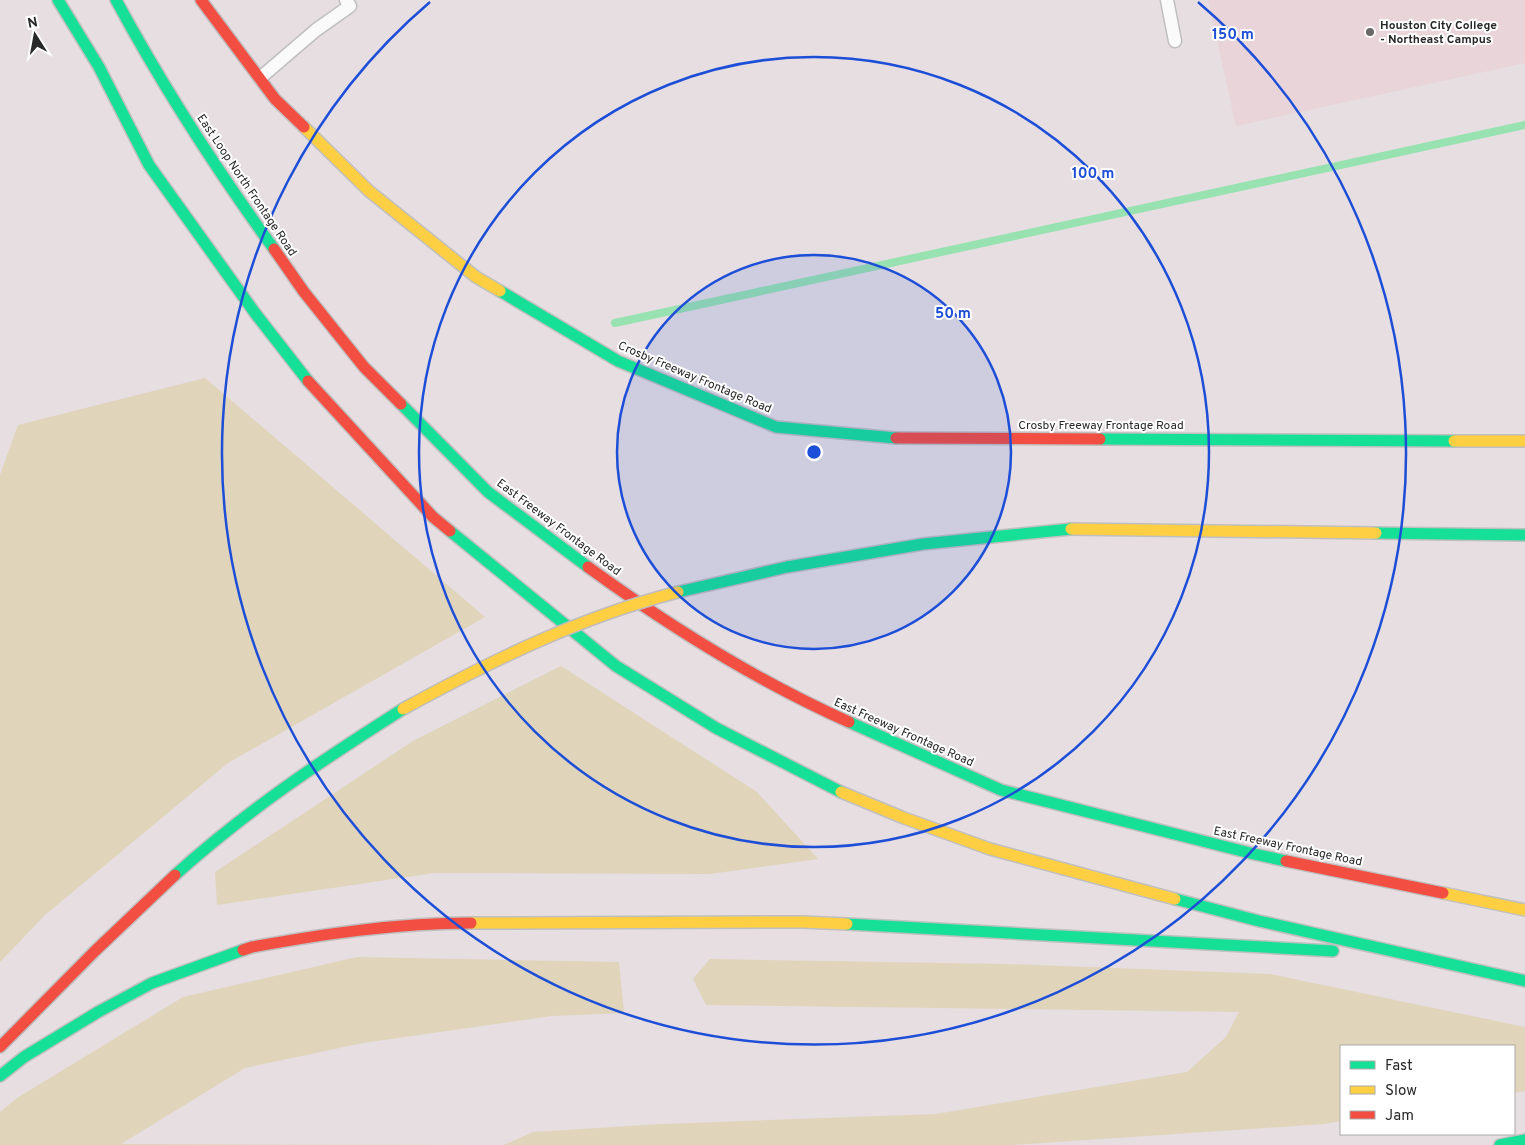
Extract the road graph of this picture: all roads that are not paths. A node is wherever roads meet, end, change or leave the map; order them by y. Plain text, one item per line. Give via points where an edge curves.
1 (58, 0) edge
2 (116, 0) edge
3 (201, 0) edge
4 (346, 0) edge
5 (1166, 0) edge
6 (1174, 41) dead end
7 (260, 78) junction
8 (370, 374) joint
9 (1525, 441) edge
10 (1525, 535) edge
11 (1525, 910) edge
12 (1436, 962) junction
13 (1525, 981) edge
14 (0, 1047) edge
15 (0, 1076) edge
16 (1525, 1140) edge
17 (1500, 1145) edge

1 - 12 main road via 99,67 149,165 303,375 433,517 616,666 716,728 770,756 841,792 930,828 1092,878
2 - 8 main road, East Loop North Frontage Road via 202,146 304,292
3 - 7 main road, Crosby Freeway Frontage Road
4 - 7 lane via 350,6
5 - 6 lane
7 - 9 main road, Crosby Freeway Frontage Road via 275,99 369,191 476,277 618,361 776,427 882,438
8 - 11 main road, East Freeway Frontage Road via 488,492 556,544 704,646 821,710 1000,790 1254,854
10 - 14 main road, bridge via 1082,528 923,544 787,567 675,593 606,614 471,672 403,709 263,802 145,902
12 - 13 main road
12 - 15 main road via 1245,946 803,922 431,923 326,934 252,947 152,983 24,1057
16 - 17 main road

